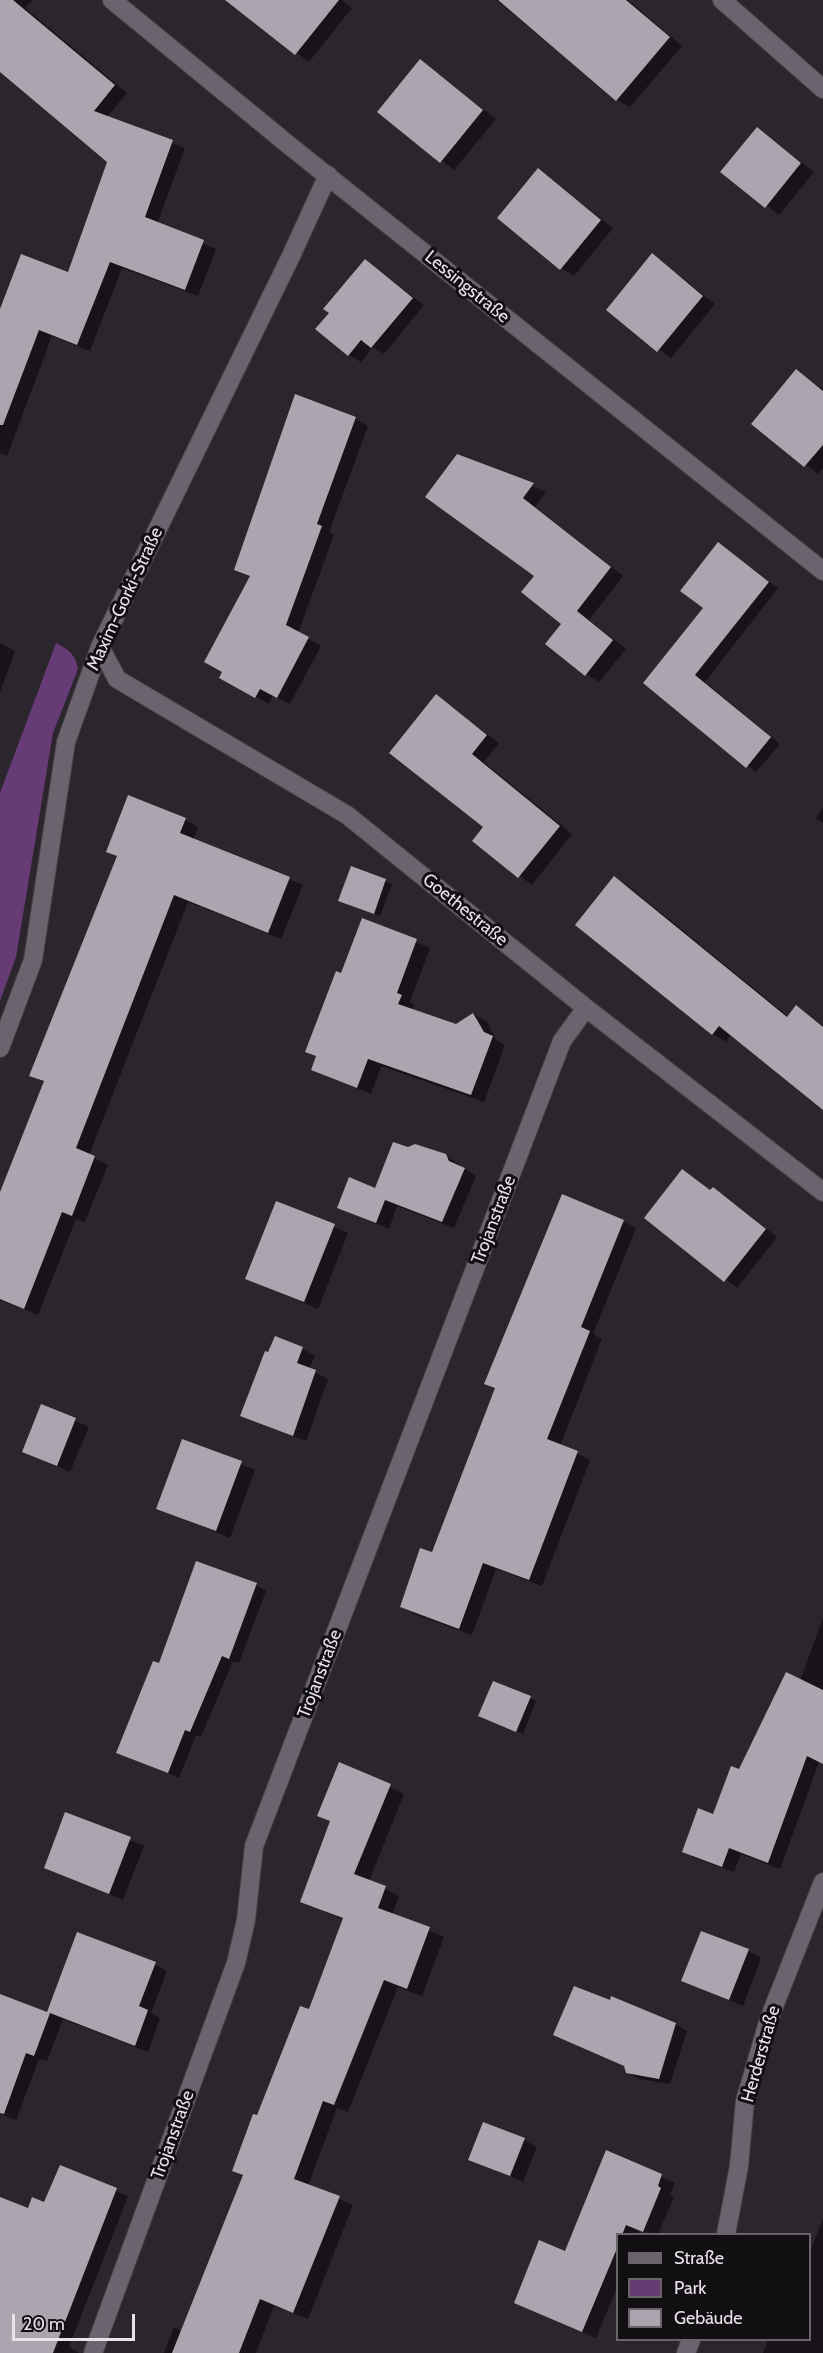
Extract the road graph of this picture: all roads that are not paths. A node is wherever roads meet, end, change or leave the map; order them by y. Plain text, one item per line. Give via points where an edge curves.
1 (112, 0) edge
2 (722, 0) edge
3 (823, 88) edge
4 (328, 175) junction
5 (823, 571) edge
6 (100, 647) junction
7 (586, 1008) junction
8 (0, 1048) edge
9 (823, 1192) edge
10 (823, 1882) edge
11 (726, 2233) edge
12 (93, 2353) edge

1 - 4 street, Lessingstraße
2 - 3 street
4 - 5 street, Lessingstraße
4 - 6 street, Maxim-Gorki-Straße
6 - 7 street, Goethestraße via 117,679 347,815
6 - 8 street, Maxim-Gorki-Straße via 66,742 33,960
7 - 9 street, Goethestraße
7 - 12 street, Trojanstraße via 562,1041 254,1846 246,1920 236,1963
10 - 11 street, Herderstraße via 769,2019 745,2101 740,2166

